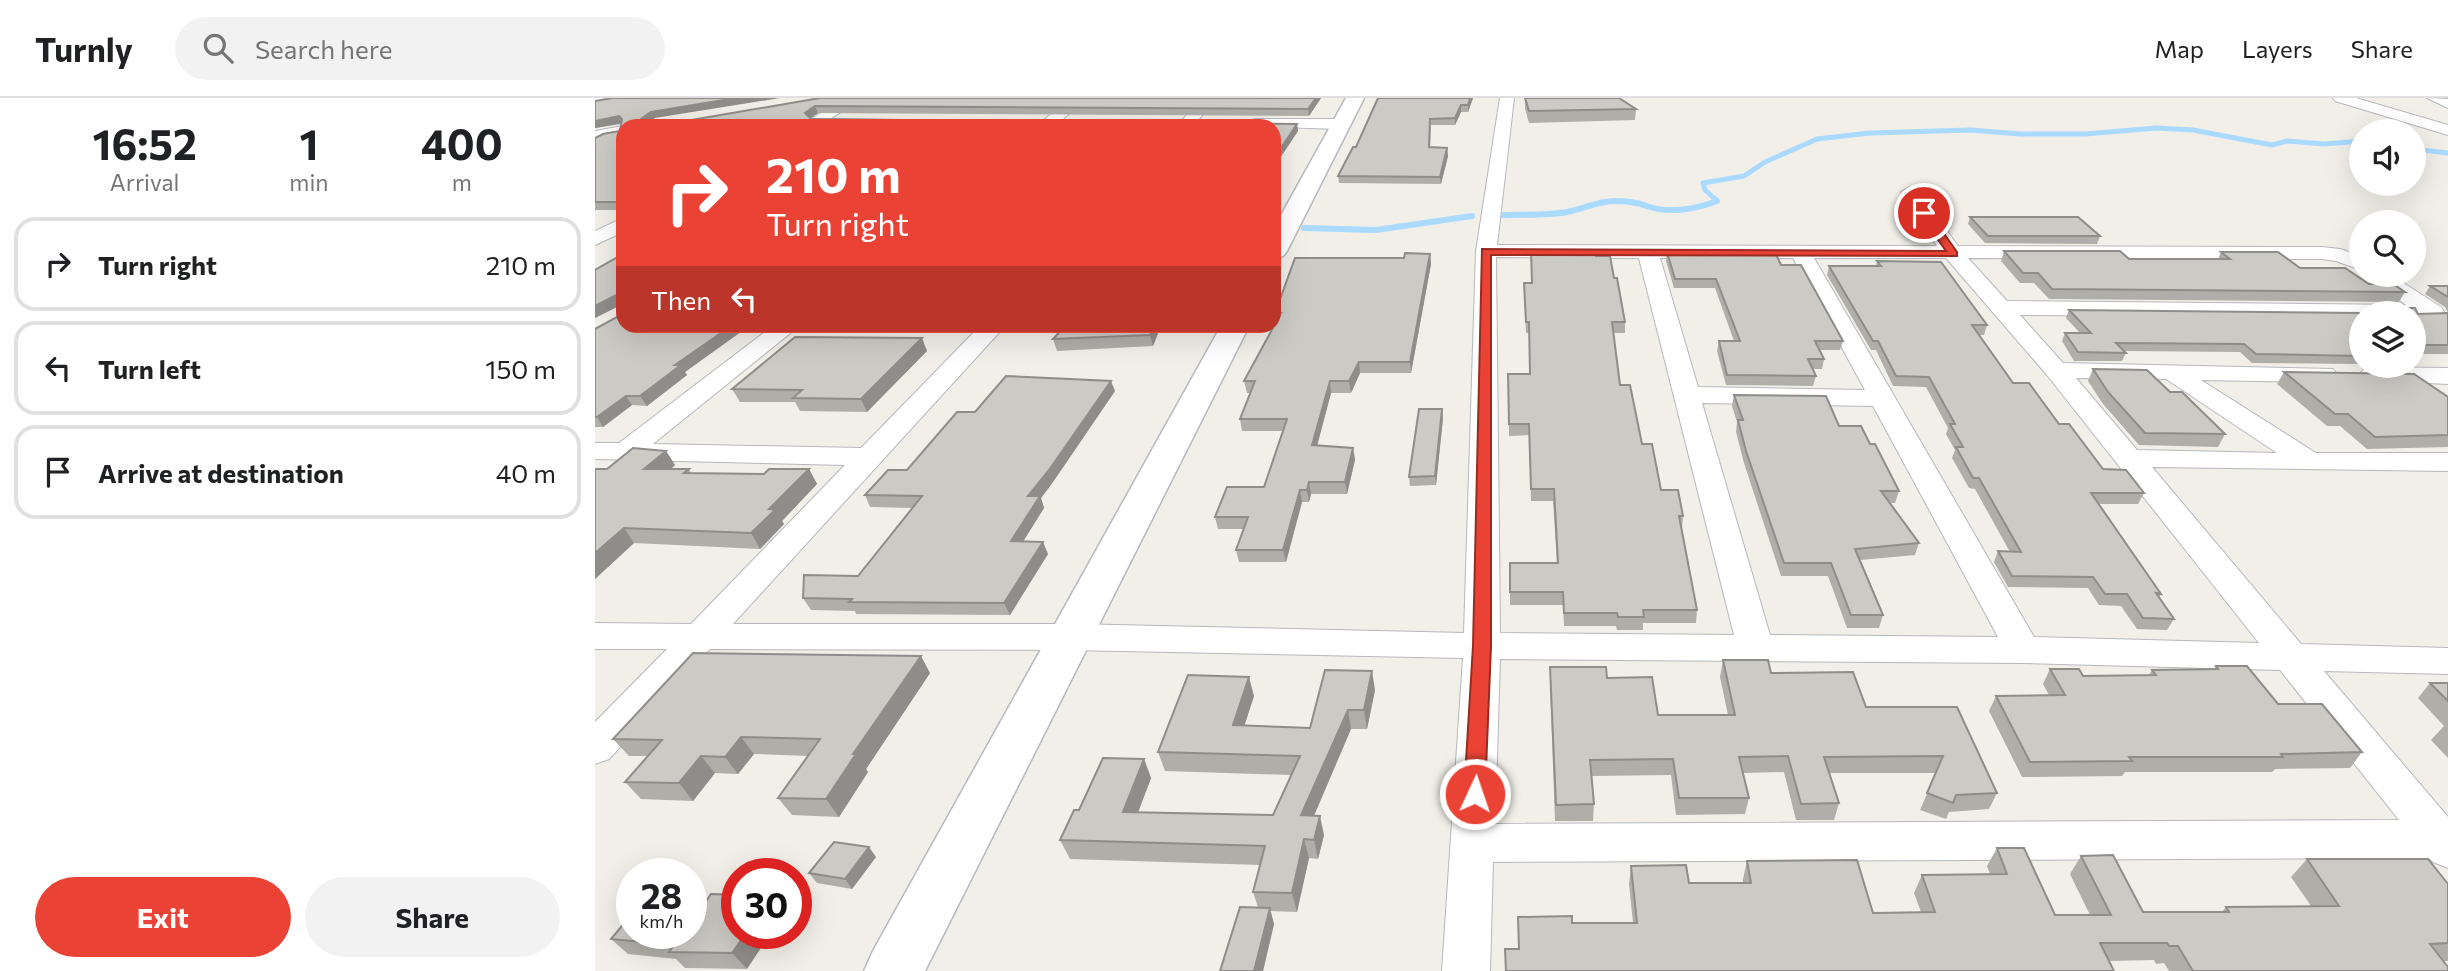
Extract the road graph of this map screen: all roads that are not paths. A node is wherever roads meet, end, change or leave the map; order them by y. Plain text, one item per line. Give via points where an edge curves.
1 (610, 98) edge
2 (856, 98) edge
3 (1078, 98) edge
4 (1210, 98) edge
5 (1355, 98) edge
6 (1507, 98) edge
7 (2340, 98) edge
8 (2434, 98) edge
9 (595, 102) edge
10 (2448, 103) edge
11 (821, 119) edge
12 (1049, 119) edge
13 (1187, 119) edge
14 (1281, 124) edge
15 (1341, 124) junction
16 (2448, 130) edge
17 (616, 132) edge
18 (595, 136) edge
19 (1910, 192) dead end
20 (616, 228) edge
21 (1281, 234) edge
22 (616, 237) edge
23 (596, 238) edge
24 (1486, 251) junction
25 (1648, 253) junction
26 (1801, 253) junction
27 (1953, 254) junction
28 (2349, 259) edge
29 (2395, 287) edge
30 (2003, 308) junction
31 (2440, 317) edge
32 (778, 333) edge
33 (986, 333) edge
34 (1230, 333) edge
35 (2056, 370) junction
36 (2172, 372) junction
37 (2448, 376) edge
38 (1687, 396) junction
39 (1882, 398) junction
40 (595, 451) edge
41 (625, 452) junction
42 (868, 457) junction
43 (2128, 458) junction
44 (2310, 462) junction
45 (2448, 462) edge
46 (595, 636) edge
47 (697, 637) junction
48 (1070, 637) junction
49 (1482, 646) junction
50 (1755, 646) junction
51 (2023, 650) junction
52 (2293, 657) junction
53 (2448, 661) edge
54 (595, 748) edge
55 (1472, 843) junction
56 (2444, 844) edge
57 (894, 971) edge
58 (1466, 971) edge

1 - 9 street
2 - 11 street
3 - 12 street
4 - 13 street
5 - 15 street
6 - 24 street
7 - 16 street
8 - 10 street
14 - 15 street
15 - 21 street
17 - 18 street
19 - 27 street
20 - 23 street
22 - 23 street
24 - 25 street
24 - 49 street
25 - 26 street
25 - 38 street
26 - 27 street
26 - 39 street
27 - 28 street via 2322,253
27 - 30 street
29 - 31 street
30 - 31 street
30 - 35 street
32 - 41 street
33 - 42 street
34 - 48 street
35 - 36 street
35 - 43 street
36 - 37 street
36 - 44 street
38 - 39 street
38 - 50 street
39 - 51 street
40 - 41 street
41 - 42 street
42 - 47 street
43 - 44 street
43 - 52 street
44 - 45 street
46 - 47 street
47 - 48 street
47 - 54 street
48 - 49 street
48 - 57 street
49 - 50 street
49 - 55 street
50 - 51 street
51 - 52 street
52 - 53 street
52 - 56 street
55 - 56 street
55 - 58 street

